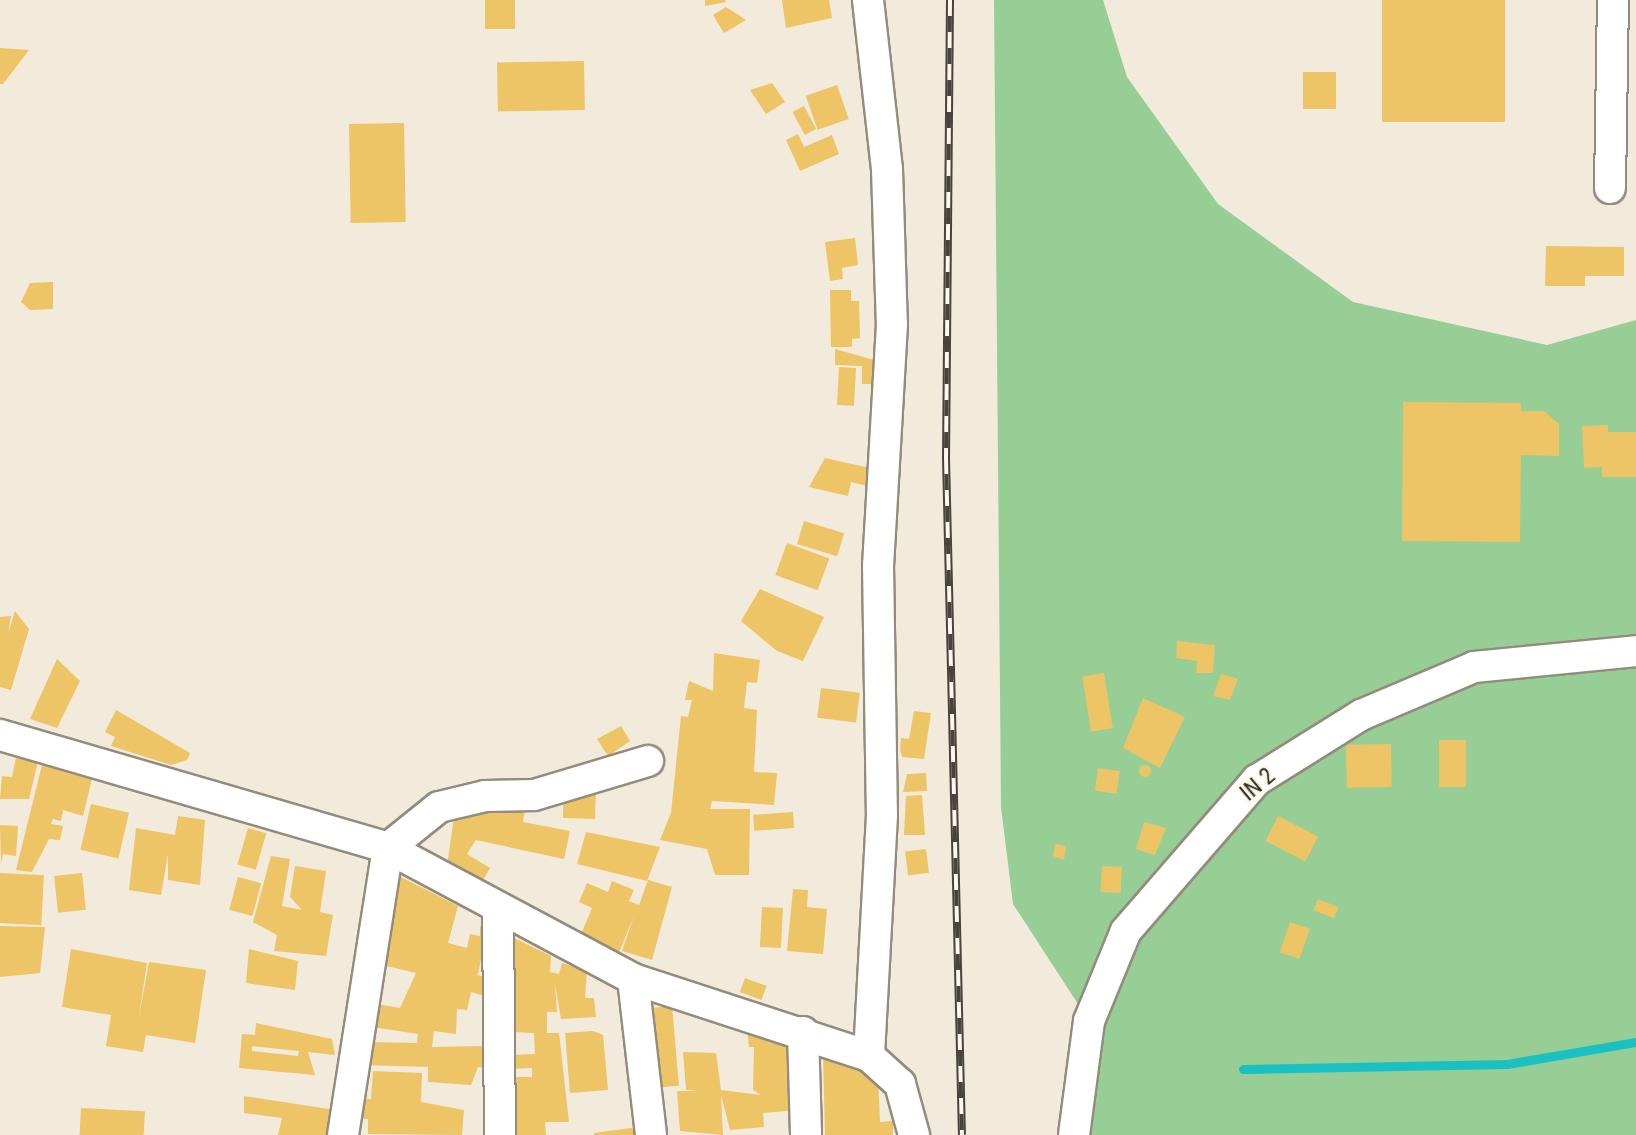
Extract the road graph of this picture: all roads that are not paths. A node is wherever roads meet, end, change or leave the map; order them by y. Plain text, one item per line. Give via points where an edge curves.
1 (868, 0) edge
2 (1613, 0) edge
3 (1610, 188) dead end
4 (1636, 651) edge
5 (0, 735) edge
6 (649, 761) dead end
7 (388, 848) junction
8 (498, 911) junction
9 (633, 979) junction
10 (803, 1032) junction
11 (869, 1056) junction
12 (343, 1135) edge
13 (500, 1135) edge
14 (651, 1135) edge
15 (806, 1135) edge
16 (914, 1135) edge
17 (1074, 1135) edge

1 - 11 street via 887,169 892,324 878,565 882,815
2 - 3 street
4 - 17 street, IN 2 via 1474,667 1361,715 1257,780 1126,932 1089,1021
5 - 7 street
6 - 7 street via 534,795 485,796 439,807
7 - 8 street
7 - 12 street
8 - 9 street
8 - 13 street
9 - 10 street
9 - 14 street
10 - 11 street
10 - 15 street
11 - 16 street via 900,1084

